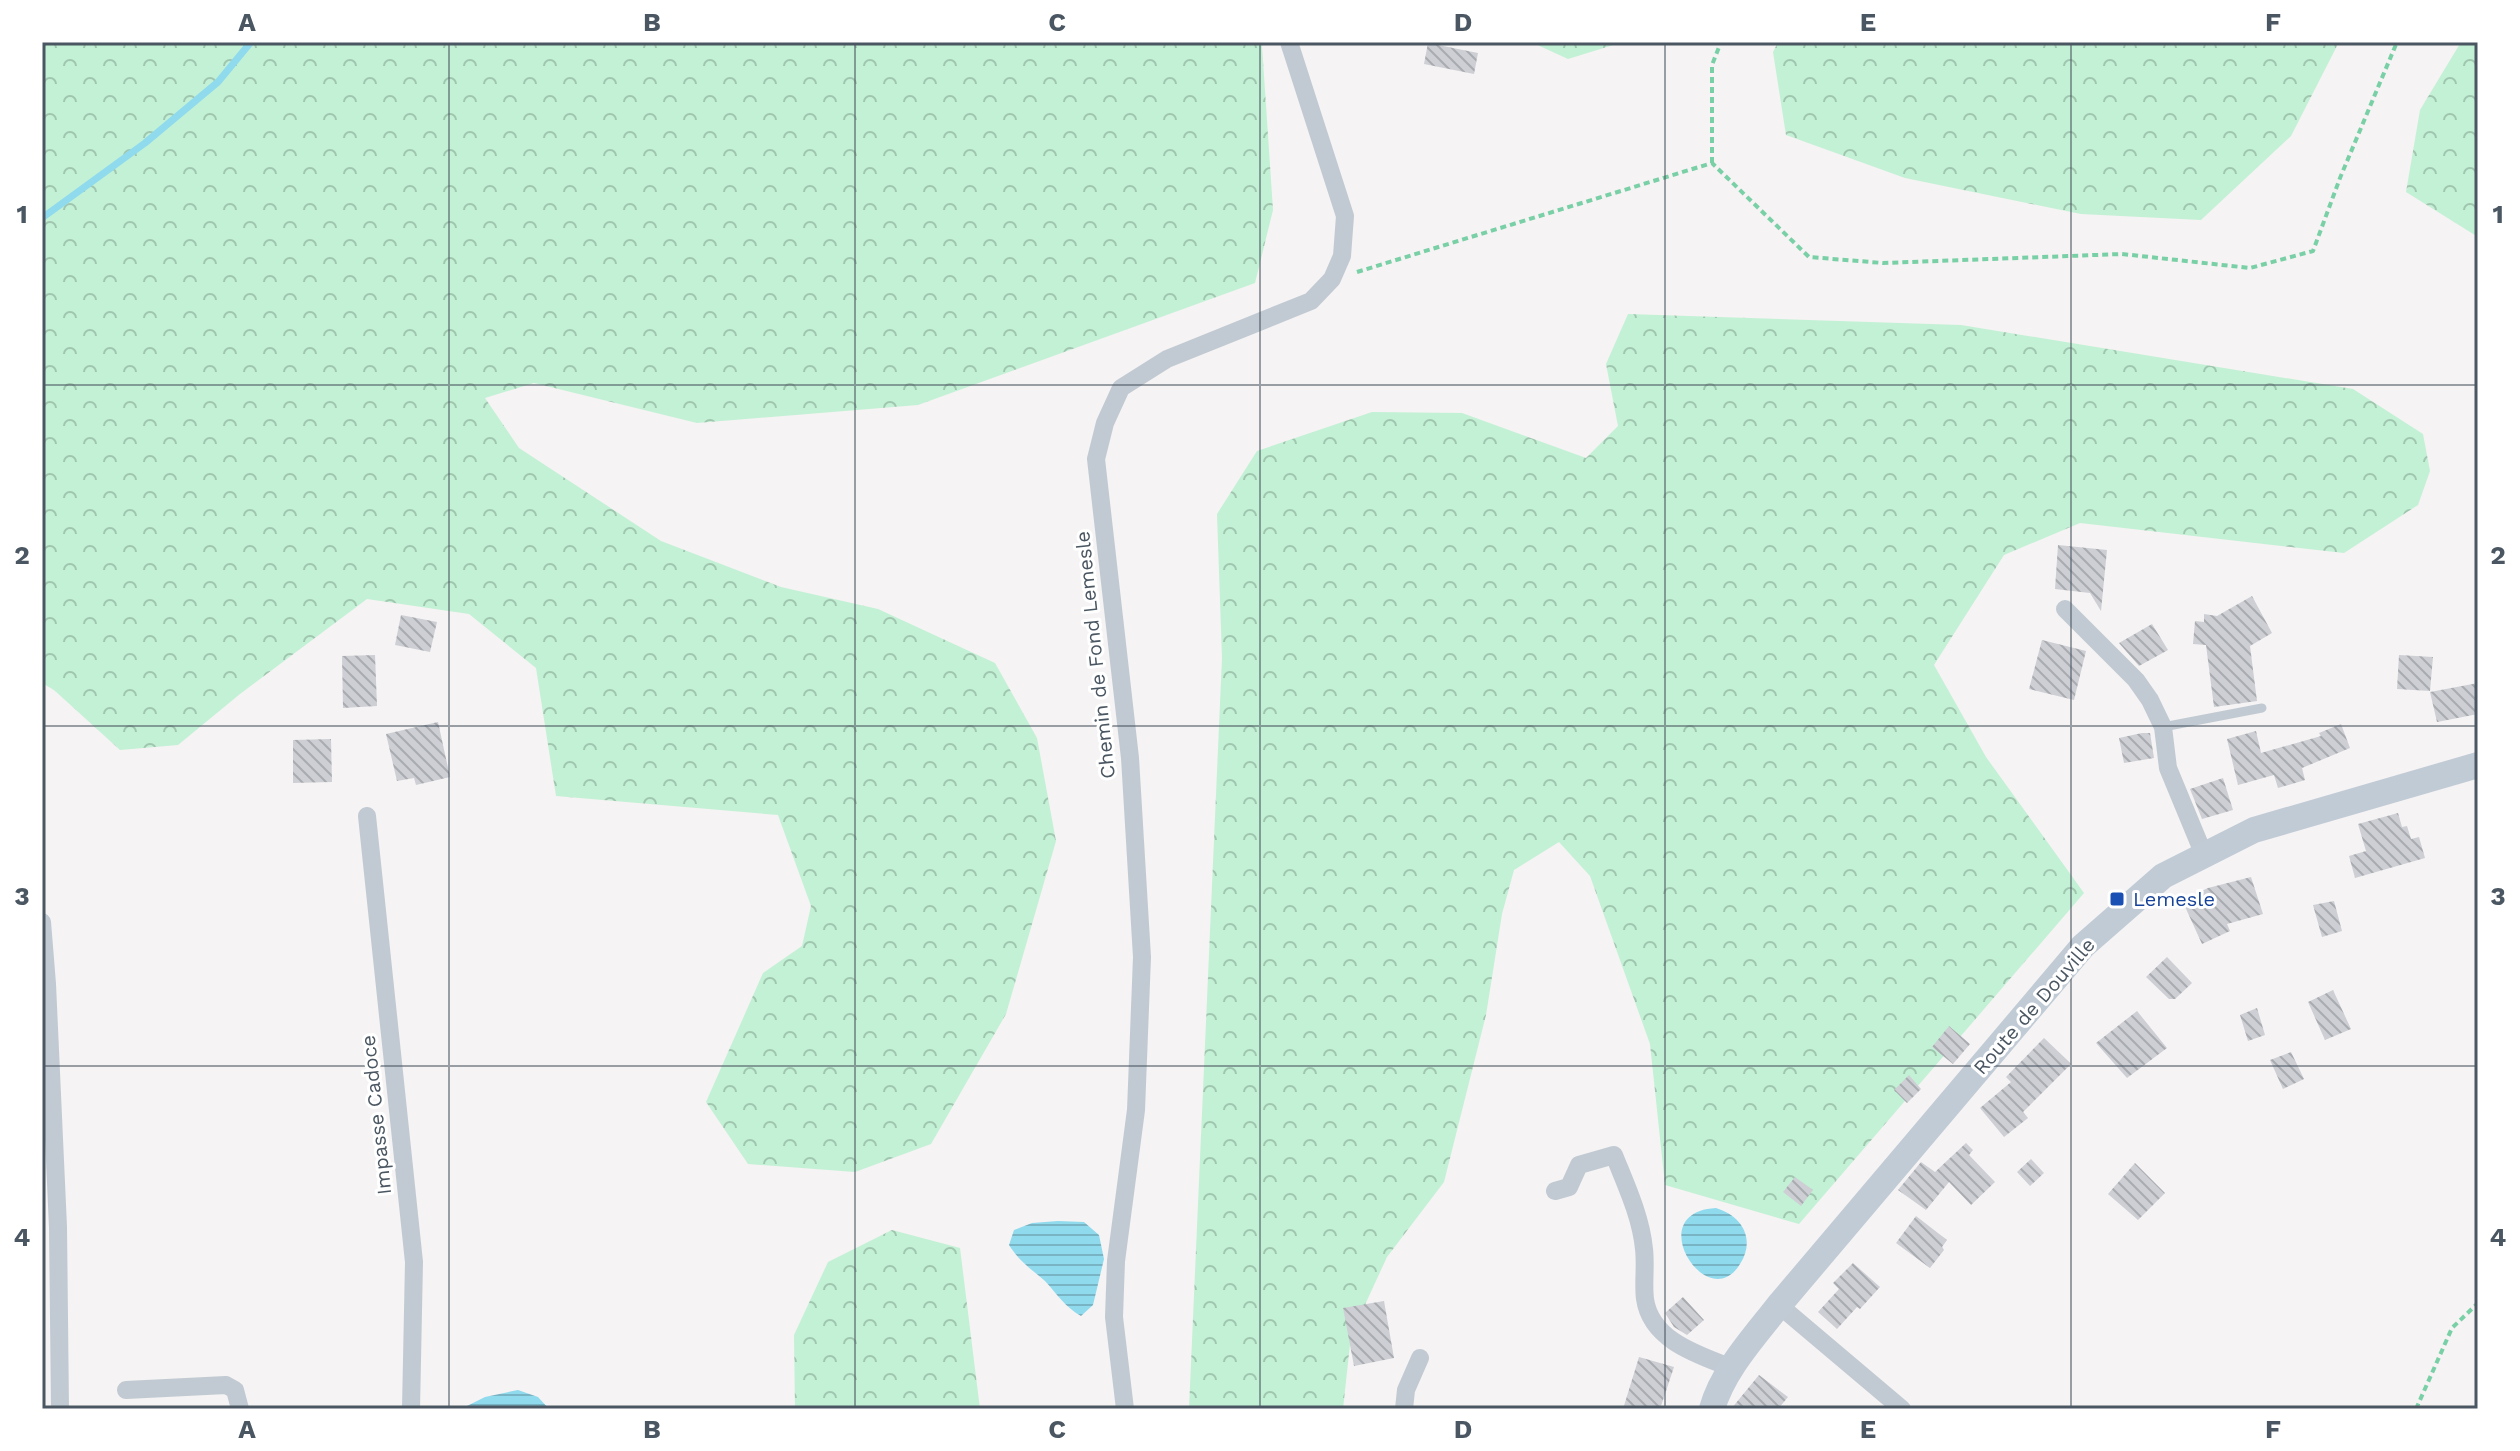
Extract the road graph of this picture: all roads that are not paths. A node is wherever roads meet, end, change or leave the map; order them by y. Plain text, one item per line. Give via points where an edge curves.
1 (1289, 42) edge
2 (2065, 609) dead end
3 (2262, 708) dead end
4 (2163, 727) junction
5 (2478, 765) edge
6 (367, 816) dead end
7 (2204, 855) junction
8 (42, 922) edge
9 (1555, 1191) dead end
10 (42, 1210) edge
11 (58, 1227) junction
12 (1779, 1305) junction
13 (1420, 1358) dead end
14 (1732, 1368) junction
15 (126, 1390) dead end
16 (60, 1409) edge
17 (240, 1409) edge
18 (411, 1409) edge
19 (1125, 1409) edge
20 (1404, 1409) edge
21 (1712, 1409) edge
22 (1902, 1409) edge

1 - 19 street, Chemin de Fond Lemesle via 1345,216 1342,256 1332,279 1311,301 1167,359 1121,388 1096,459 1130,758 1142,957 1136,1110 1116,1261 1114,1317
2 - 4 street via 2136,680
3 - 4 lane
4 - 7 street via 2168,768
5 - 7 main road, Route de Douville via 2254,830
6 - 18 street, Impasse Cadoce via 414,1262
7 - 12 main road, Route de Douville via 2163,876 2083,946
8 - 11 street
9 - 14 street via 1569,1187 1579,1165 1614,1155 1644,1247 1646,1302 1656,1323 1677,1346
10 - 11 street
11 - 16 street
12 - 14 main road, Route de Douville
12 - 22 street
13 - 20 street
14 - 21 main road, Route de Douville
15 - 17 street via 226,1385 235,1390

